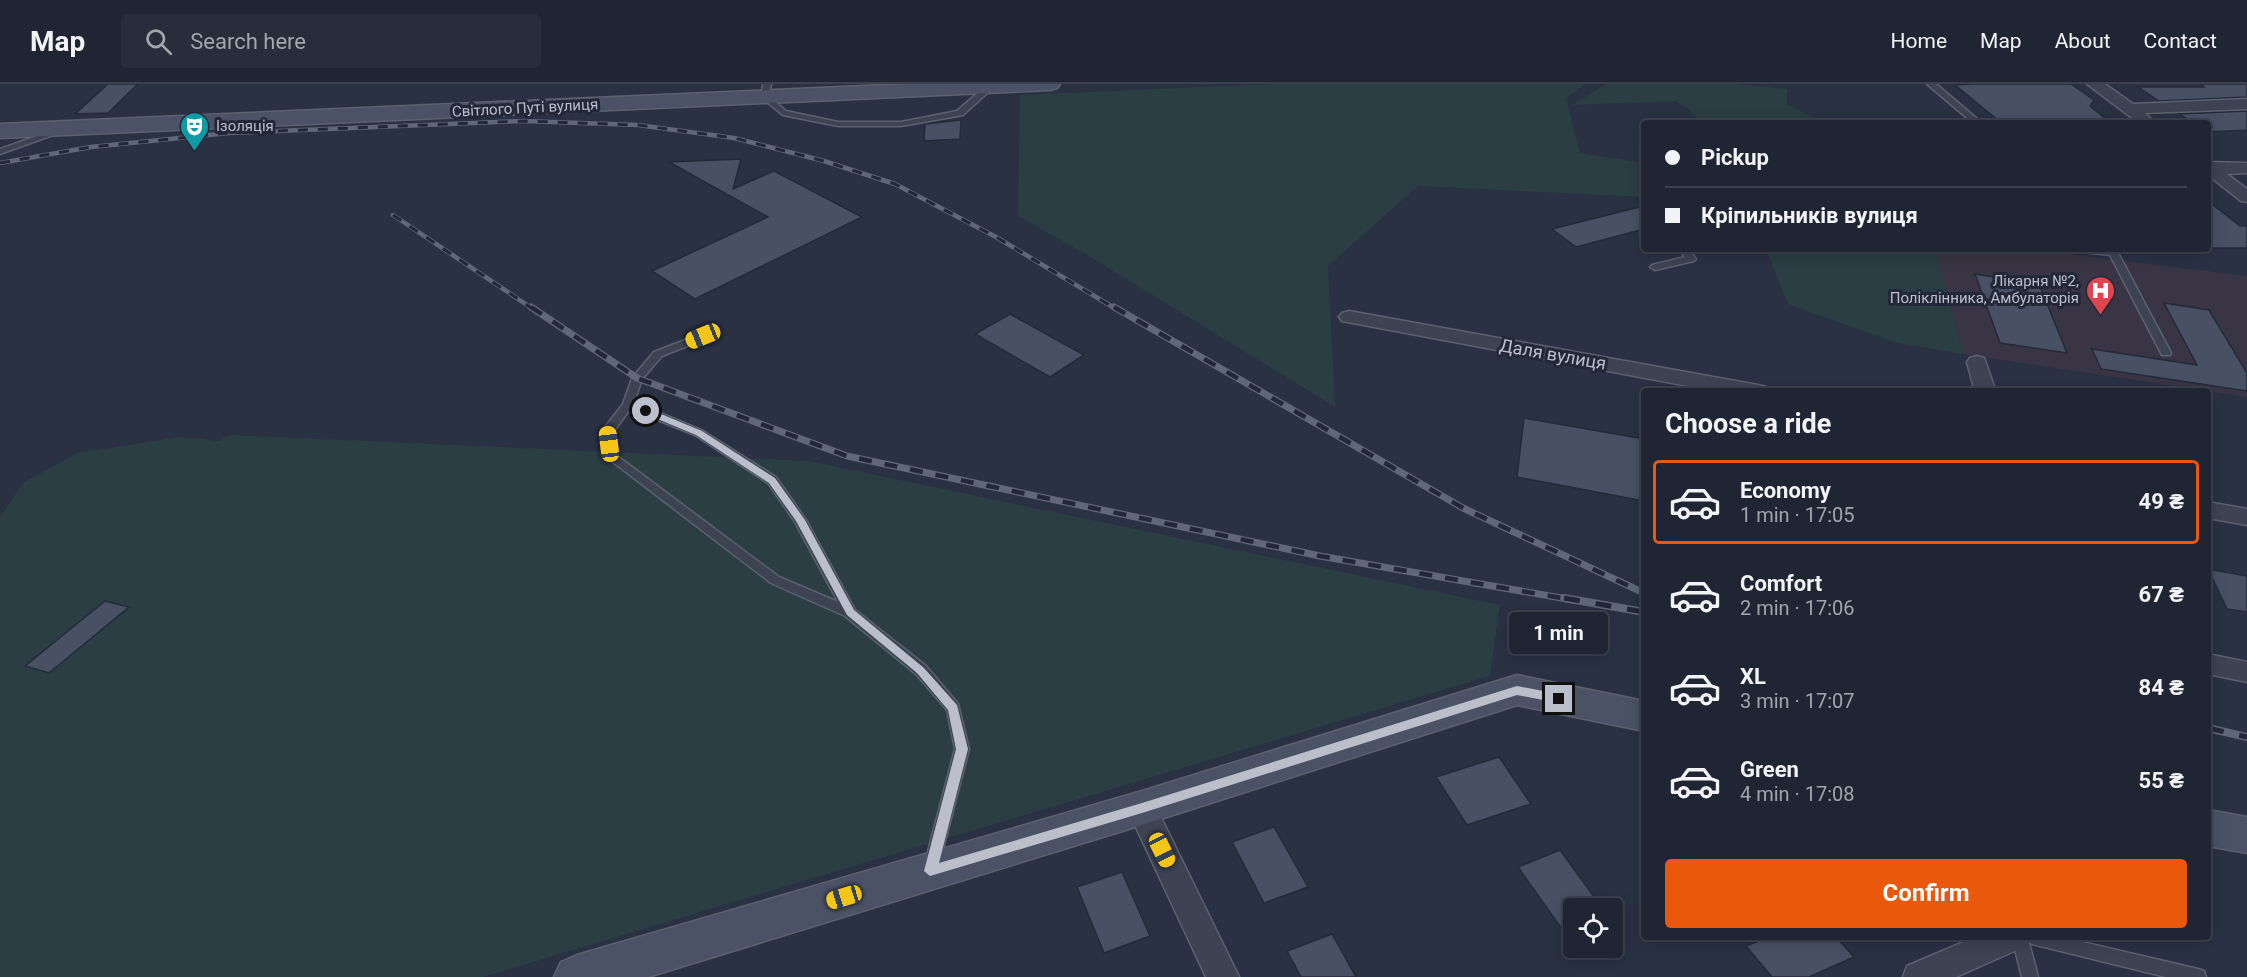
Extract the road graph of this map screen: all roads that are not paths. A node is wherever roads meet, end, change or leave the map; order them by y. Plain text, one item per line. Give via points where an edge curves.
1 (1050, 84) edge
2 (1931, 84) edge
3 (2095, 84) edge
4 (991, 86) junction
5 (766, 90) edge
6 (2247, 104) edge
7 (2130, 110) junction
8 (1974, 120) edge
9 (2144, 120) edge
10 (69, 128) junction
11 (0, 131) edge
12 (0, 152) edge
13 (2211, 168) edge
14 (2247, 168) edge
15 (2211, 169) edge
16 (2247, 197) edge
17 (1686, 252) edge
18 (2113, 252) edge
19 (1655, 267) dead end
20 (1349, 317) dead end
21 (703, 336) dead end
22 (2166, 353) dead end
23 (1977, 362) dead end
24 (1736, 388) edge
25 (1985, 388) edge
26 (628, 404) junction
27 (2211, 511) edge
28 (2247, 517) edge
29 (850, 613) junction
30 (2211, 665) edge
31 (2247, 672) edge
32 (1641, 715) edge
33 (1142, 808) junction
34 (2211, 829) edge
35 (2247, 835) edge
36 (930, 871) junction
37 (2003, 940) edge
38 (2021, 940) edge
39 (2044, 940) edge
40 (581, 976) edge
41 (1223, 977) edge
42 (1919, 977) edge
43 (2030, 977) edge
44 (2198, 977) edge

1 - 4 main road, Світлого Путі вулиця
2 - 8 lane
3 - 7 street
4 - 5 main road, Світлого Путі вулиця
4 - 5 lane via 960,113 901,124 838,124 783,113
5 - 10 main road, Світлого Путі вулиця
6 - 7 street
7 - 9 street
10 - 11 main road, Світлого Путі вулиця
10 - 12 lane
13 - 14 street
15 - 16 street
17 - 19 lane via 1691,259
18 - 22 lane
20 - 24 street, Даля вулиця
21 - 26 lane via 658,354 637,378
23 - 25 street
26 - 29 lane via 699,433 772,480 800,520
26 - 29 lane via 608,431 611,456 774,580
27 - 28 street
29 - 36 lane via 921,670 953,708 962,749
30 - 31 street
32 - 33 main road via 1517,690
33 - 36 main road
33 - 41 street
34 - 35 main road
36 - 40 main road
37 - 42 street
38 - 43 lane
39 - 44 lane

